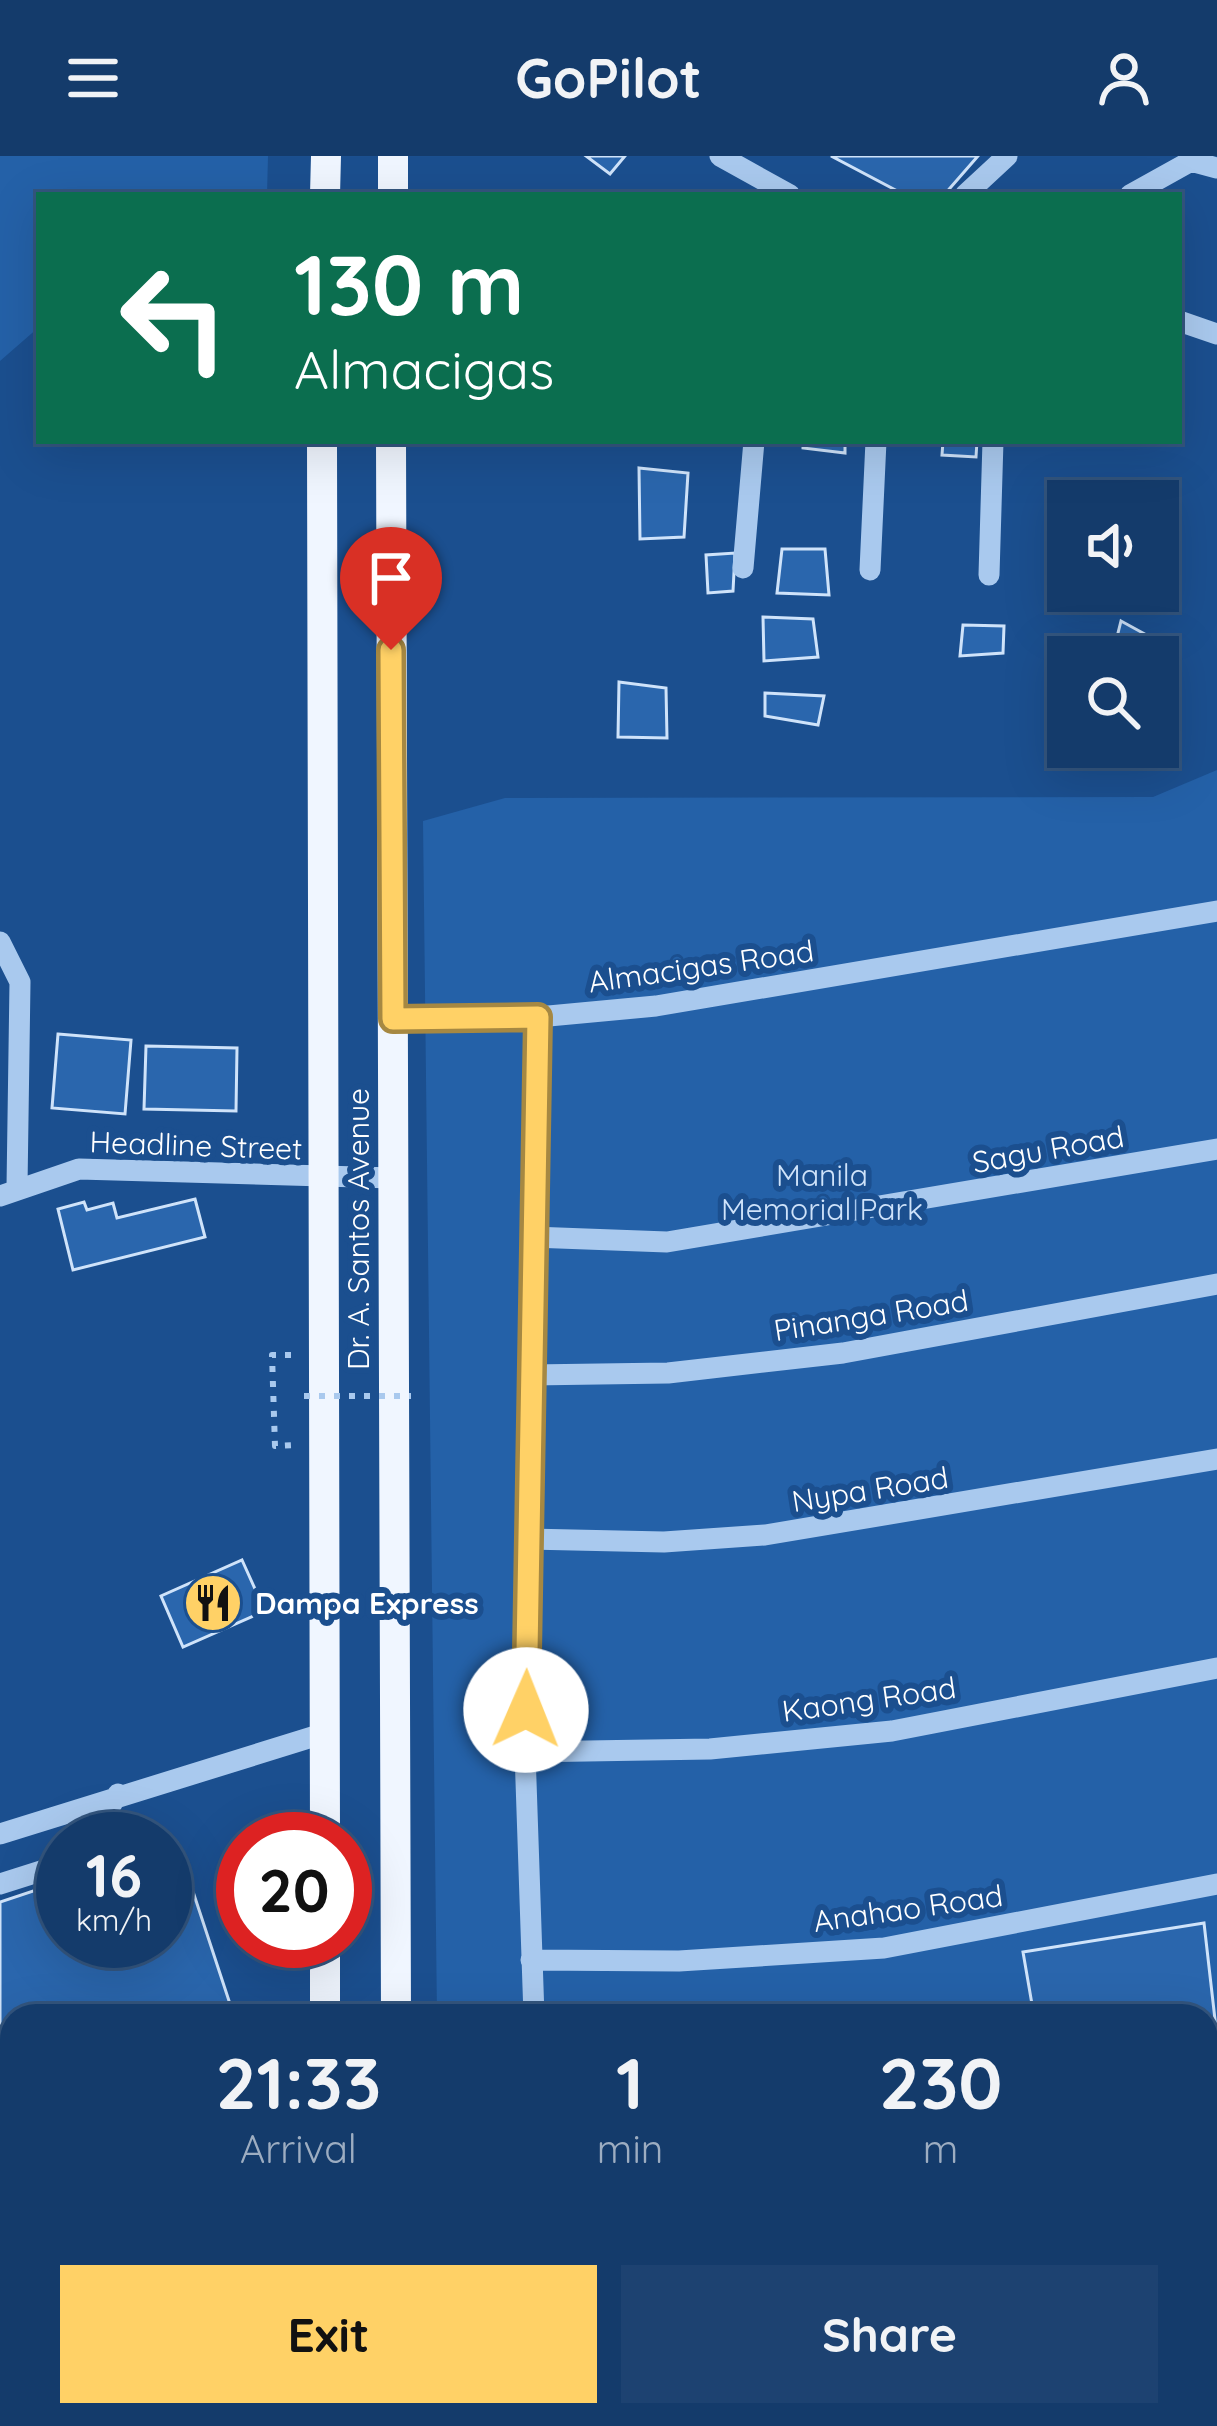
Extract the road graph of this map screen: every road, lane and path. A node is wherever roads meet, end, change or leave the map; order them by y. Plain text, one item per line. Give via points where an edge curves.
1 (326, 156) edge
2 (393, 156) edge
3 (720, 156) edge
4 (1007, 156) edge
5 (1217, 168) edge
6 (325, 192) edge
7 (393, 192) edge
8 (785, 192) edge
9 (968, 192) edge
10 (1135, 192) edge
11 (1182, 322) edge
12 (1217, 334) edge
13 (322, 444) edge
14 (391, 444) edge
15 (754, 444) edge
16 (876, 444) edge
17 (992, 444) edge
18 (743, 568) dead end
19 (870, 569) dead end
20 (989, 574) dead end
21 (1217, 911) edge
22 (2, 943) edge
23 (538, 1017) junction
24 (393, 1019) junction
25 (1217, 1149) edge
26 (394, 1178) junction
27 (322, 1180) junction
28 (9, 1191) edge
29 (532, 1237) junction
30 (1217, 1284) edge
31 (272, 1355) dead end
32 (530, 1375) junction
33 (304, 1396) dead end
34 (411, 1396) dead end
35 (274, 1446) dead end
36 (1217, 1459) edge
37 (529, 1539) junction
38 (1217, 1668) edge
39 (325, 1733) junction
40 (525, 1753) junction
41 (118, 1794) junction
42 (106, 1812) edge
43 (325, 1812) edge
44 (0, 1834) edge
45 (36, 1873) edge
46 (0, 1884) edge
47 (1217, 1884) edge
48 (532, 1960) junction
49 (325, 1968) edge
50 (325, 2004) edge
51 (396, 2004) edge
52 (534, 2004) edge

1 - 6 main road
2 - 7 main road
3 - 8 street
4 - 9 street
5 - 10 street via 1191,161
11 - 12 street
13 - 27 main road, Dr. A. Santos Avenue
14 - 24 main road, Dr. A. Santos Avenue
15 - 18 street
16 - 19 street
17 - 20 street
21 - 23 street, Almacigas Road via 700,999
22 - 28 street via 20,982
23 - 24 street, Almacigas Road
23 - 29 street
24 - 26 main road, Dr. A. Santos Avenue
25 - 29 street, Sagu Road via 667,1242
26 - 27 street, Headline Street
26 - 51 main road, Dr. A. Santos Avenue
27 - 28 street, Headline Street via 79,1169
27 - 39 main road, Dr. A. Santos Avenue
29 - 32 street
30 - 32 street, Pinanga Road via 842,1353 668,1373
31 - 35 path
32 - 37 street
33 - 34 path, bridge
36 - 37 street, Nypa Road via 765,1535
37 - 40 street
38 - 40 street, Kaong Road via 892,1731 710,1749
39 - 41 street
39 - 43 main road, Dr. A. Santos Avenue
40 - 48 street
41 - 42 street
41 - 44 street
45 - 46 street
47 - 48 street, Anahao Road via 884,1948 679,1961
48 - 52 street
49 - 50 main road

